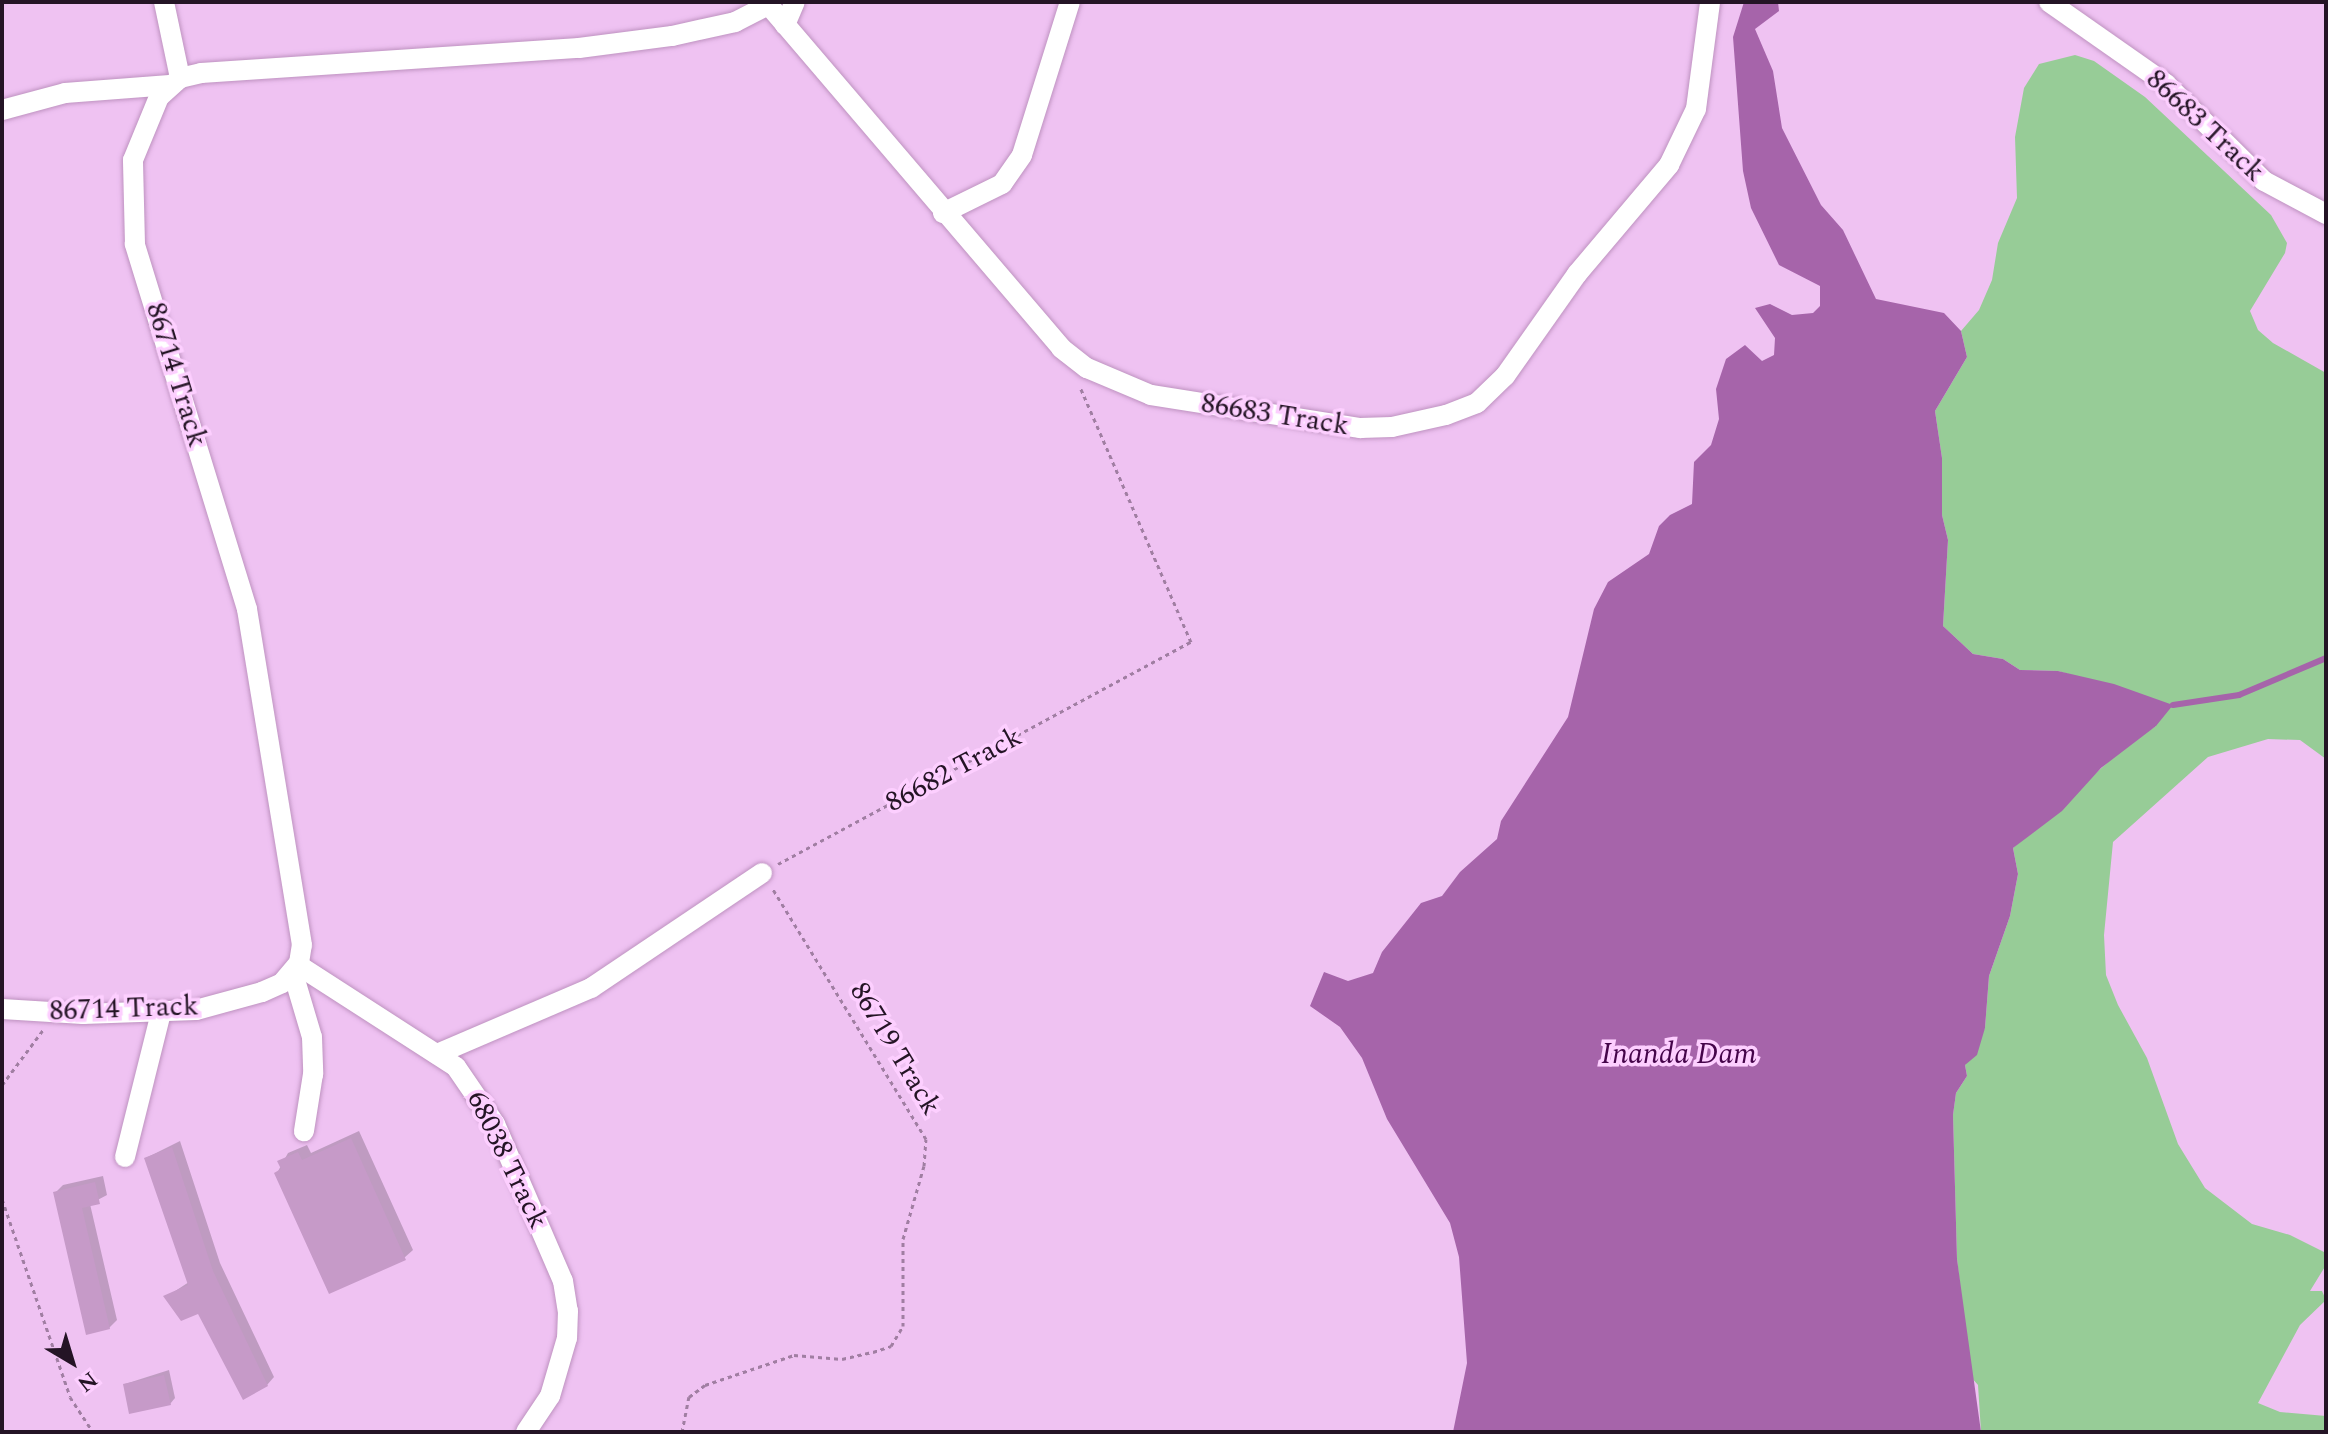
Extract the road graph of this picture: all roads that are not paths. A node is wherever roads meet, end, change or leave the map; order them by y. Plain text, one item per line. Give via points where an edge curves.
1 (164, 2) edge
2 (795, 2) edge
3 (1070, 2) edge
4 (1710, 2) edge
5 (2049, 2) edge
6 (767, 4) edge
7 (785, 25) junction
8 (175, 81) junction
9 (2, 110) edge
10 (943, 213) junction
11 (2326, 214) edge
12 (762, 873) road end
13 (295, 969) junction
14 (2, 1009) edge
15 (161, 1013) junction
16 (437, 1054) junction
17 (304, 1131) dead end
18 (125, 1157) dead end
19 (526, 1432) edge

1 - 8 street
2 - 7 street
3 - 10 street via 1022,155 995,190
4 - 10 street, 86683 Track via 1696,109 1669,165 1577,274 1505,376 1477,403 1419,423 1360,428 1151,395 1120,383 1061,348
5 - 11 street, 86683 Track via 2166,84 2264,181
6 - 7 street, 86683 Track
6 - 8 street via 735,22 672,36 579,48 272,64
7 - 10 street, 86683 Track
8 - 9 street via 65,93
8 - 13 street, 86714 Track via 148,114 133,160 135,244 247,609 302,945
12 - 16 street via 591,988
13 - 15 street, 86714 Track via 282,983 233,1002
13 - 16 street, 68038 Track
13 - 17 street via 312,1037 313,1074
14 - 15 street, 86714 Track
15 - 18 street
16 - 19 street, 68038 Track via 456,1067 482,1099 563,1281 567,1338 550,1396

